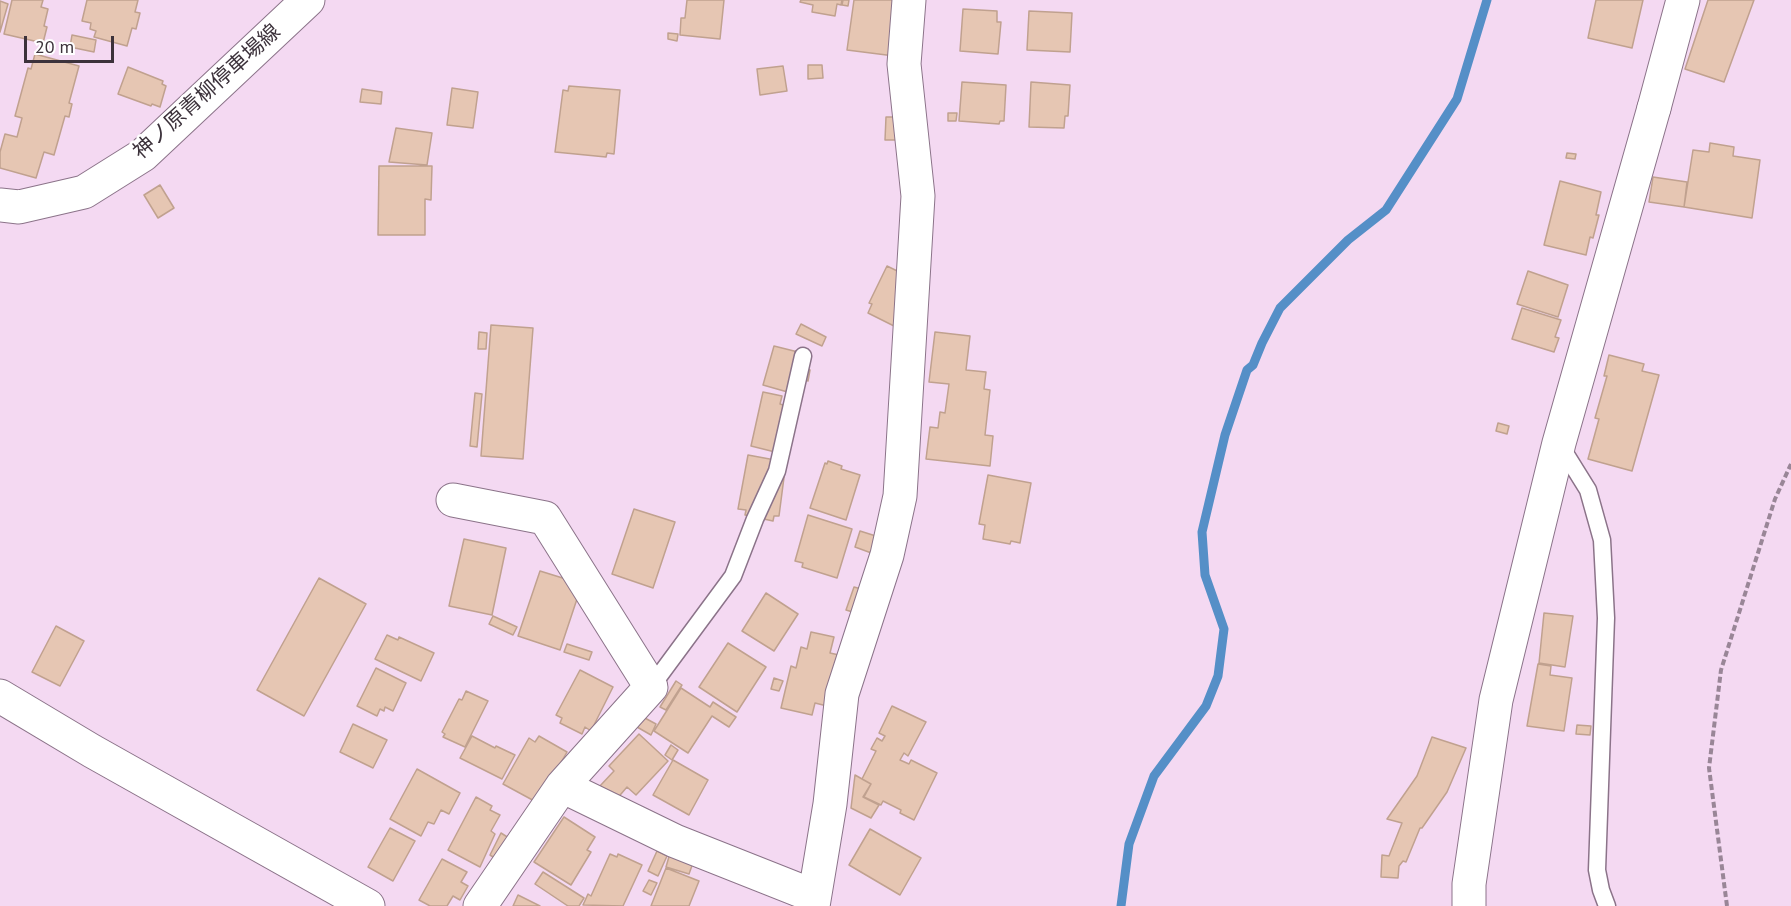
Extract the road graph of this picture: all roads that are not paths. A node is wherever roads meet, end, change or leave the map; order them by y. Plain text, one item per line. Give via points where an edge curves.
1 (308, 0) edge
2 (909, 0) edge
3 (1683, 0) edge
4 (0, 205) edge
5 (803, 356) dead end
6 (1558, 443) junction
7 (453, 500) dead end
8 (651, 687) junction
9 (0, 696) edge
10 (562, 786) junction
11 (814, 901) edge
12 (368, 906) edge
13 (480, 906) edge
14 (1469, 906) edge
15 (1607, 906) edge

1 - 4 street, 神ノ原青柳停車場線 via 143,155 84,192 19,207
2 - 11 street via 904,64 918,196 900,496 887,555 842,694
3 - 6 street
5 - 8 lane via 777,471 733,576
6 - 14 street via 1496,700
6 - 15 lane via 1588,490 1602,540 1606,618 1597,870
7 - 8 street via 545,518
8 - 10 street
9 - 12 street
10 - 11 street via 675,841
10 - 13 street

